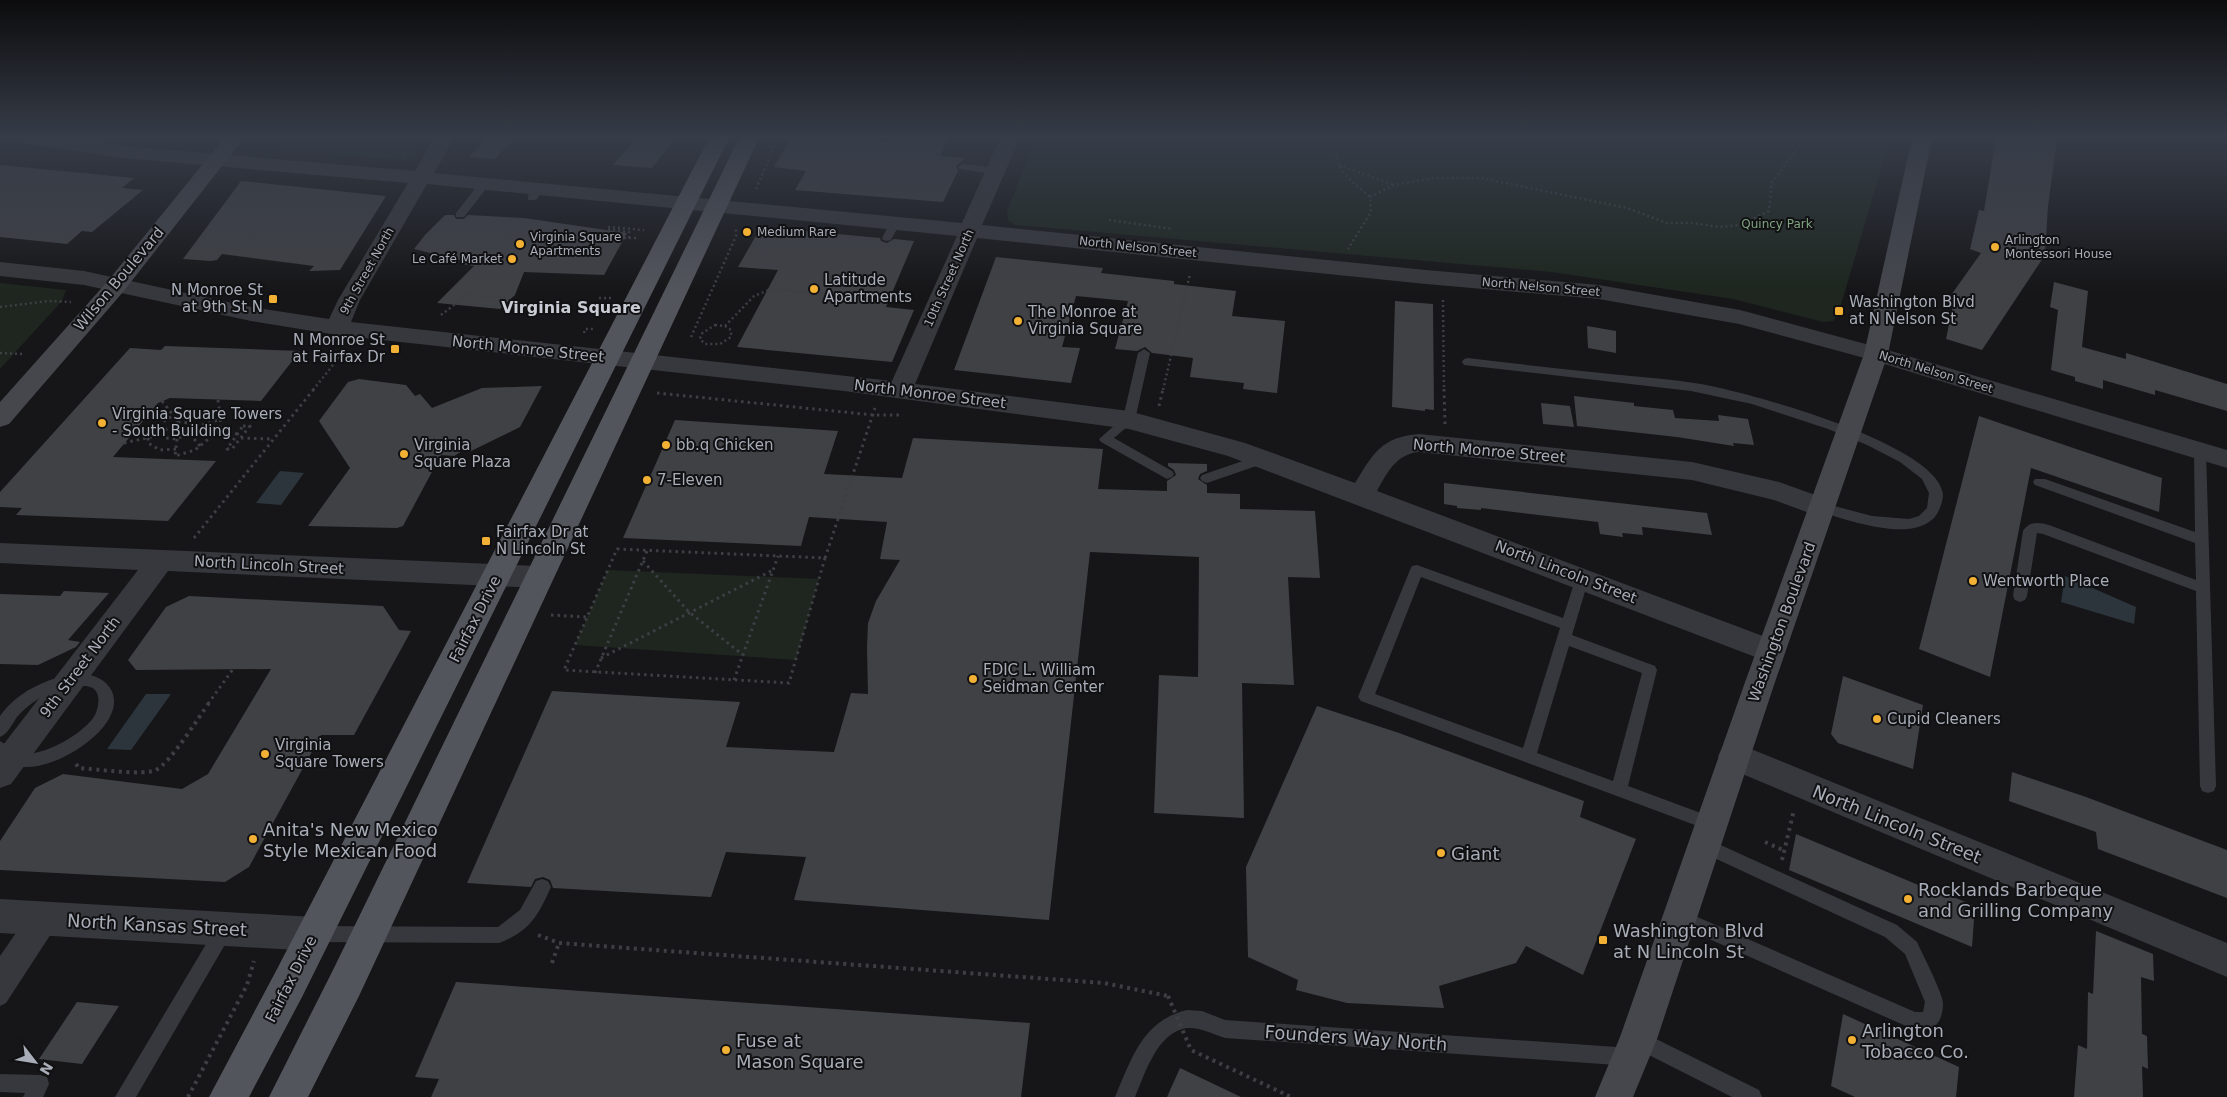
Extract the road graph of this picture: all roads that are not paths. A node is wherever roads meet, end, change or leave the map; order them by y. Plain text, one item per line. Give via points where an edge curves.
1 (194, 189) edge
2 (413, 189) edge
3 (480, 189) edge
4 (517, 189) edge
5 (693, 189) edge
6 (724, 189) edge
7 (989, 189) edge
8 (1911, 189) edge
9 (686, 203) junction
10 (716, 205) junction
11 (460, 215) dead end
12 (970, 231) junction
13 (0, 270) edge
14 (115, 286) junction
15 (341, 338) junction
16 (1144, 353) dead end
17 (1876, 354) junction
18 (608, 358) junction
19 (643, 362) junction
20 (1468, 362) dead end
21 (900, 390) junction
22 (9, 398) edge
23 (0, 418) edge
24 (1129, 420) junction
25 (1849, 432) junction
26 (2200, 451) junction
27 (1263, 459) junction
28 (2227, 459) edge
29 (1167, 474) dead end
30 (1207, 478) dead end
31 (2040, 482) dead end
32 (1361, 496) junction
33 (1823, 508) junction
34 (2202, 540) junction
35 (0, 553) edge
36 (161, 560) junction
37 (496, 576) junction
38 (538, 577) junction
39 (1582, 578) junction
40 (2203, 588) junction
41 (2020, 596) dead end
42 (1565, 631) junction
43 (1770, 651) junction
44 (70, 681) junction
45 (0, 730) edge
46 (1528, 756) junction
47 (1734, 756) junction
48 (4, 760) edge
49 (2208, 786) dead end
50 (1619, 789) junction
51 (1707, 835) junction
52 (542, 887) dead end
53 (0, 916) edge
54 (1679, 917) junction
55 (44, 919) junction
56 (224, 929) junction
57 (369, 933) junction
58 (314, 934) junction
59 (2227, 960) edge
60 (0, 971) edge
61 (0, 997) edge
62 (1635, 1048) junction
63 (0, 1083) edge
64 (33, 1097) edge
65 (125, 1097) edge
66 (228, 1097) edge
67 (288, 1097) edge
68 (1125, 1097) edge
69 (1614, 1097) edge
70 (1752, 1097) edge

1 - 14 main road, Wilson Boulevard
2 - 15 street, 9th Street North via 346,306
3 - 11 lane
4 - 9 street, North Nelson Street via 584,198
5 - 9 main road, Fairfax Drive
6 - 10 main road
7 - 12 street, 10th Street North
8 - 17 main road, Washington Boulevard
9 - 10 street, North Nelson Street
9 - 18 main road, Fairfax Drive
10 - 12 street, North Nelson Street via 891,231
10 - 19 main road
12 - 17 street, North Nelson Street via 1600,292 1740,317
12 - 21 street, 10th Street North
13 - 14 street, North Monroe Street via 84,278
14 - 15 street, North Monroe Street via 251,314
14 - 22 main road, Wilson Boulevard
15 - 18 street, North Monroe Street
16 - 24 lane
17 - 25 main road, Washington Boulevard
17 - 26 street, North Nelson Street
18 - 19 street, North Monroe Street
18 - 37 main road, Fairfax Drive
19 - 21 street, North Monroe Street
19 - 38 main road
20 - 25 lane via 1702,388 1761,402
21 - 24 street, North Monroe Street
22 - 23 main road, Wilson Boulevard
24 - 27 street, North Monroe Street
24 - 29 lane via 1105,439
25 - 33 main road, Washington Boulevard
25 - 33 lane via 1917,466 1933,482 1936,504 1923,520 1902,525
26 - 28 street, North Nelson Street
26 - 34 lane
27 - 30 lane
27 - 32 street, North Monroe Street
31 - 34 lane
32 - 33 street, North Monroe Street via 1391,450 1406,443 1419,443 1692,471 1778,492
32 - 39 street, North Lincoln Street
33 - 43 main road, Washington Boulevard
34 - 40 lane
35 - 36 street, North Lincoln Street
36 - 37 street, North Lincoln Street
36 - 44 street, 9th Street North
37 - 38 street, North Lincoln Street
37 - 58 main road, Fairfax Drive
38 - 57 main road
39 - 42 lane
39 - 43 street, North Lincoln Street
40 - 41 lane via 2034,528 2030,531
40 - 49 lane
42 - 46 lane
42 - 46 lane via 1417,570 1366,697
42 - 50 lane via 1650,670
43 - 47 main road, Washington Boulevard
44 - 45 lane via 53,685 25,700 13,710
44 - 48 street, 9th Street North
44 - 48 lane via 94,682 107,695 102,717 92,729 64,750 33,760
46 - 50 lane
47 - 51 main road, Washington Boulevard
47 - 59 street, North Lincoln Street
50 - 51 lane
51 - 54 main road, Washington Boulevard
51 - 54 lane via 1891,931 1906,942 1934,1002 1931,1017 1927,1022 1915,1021
52 - 57 lane via 531,913 516,927 499,935
53 - 55 street, North Kansas Street
54 - 62 main road, Washington Boulevard
55 - 56 street, North Kansas Street
55 - 60 lane
55 - 61 lane
56 - 58 street, North Kansas Street
56 - 65 lane
57 - 58 lane
57 - 67 main road
58 - 66 main road, Fairfax Drive
62 - 68 lane, Founders Way North via 1225,1028 1186,1018 1167,1025 1158,1034
62 - 69 main road, Washington Boulevard
62 - 70 lane
63 - 64 lane via 40,1084

